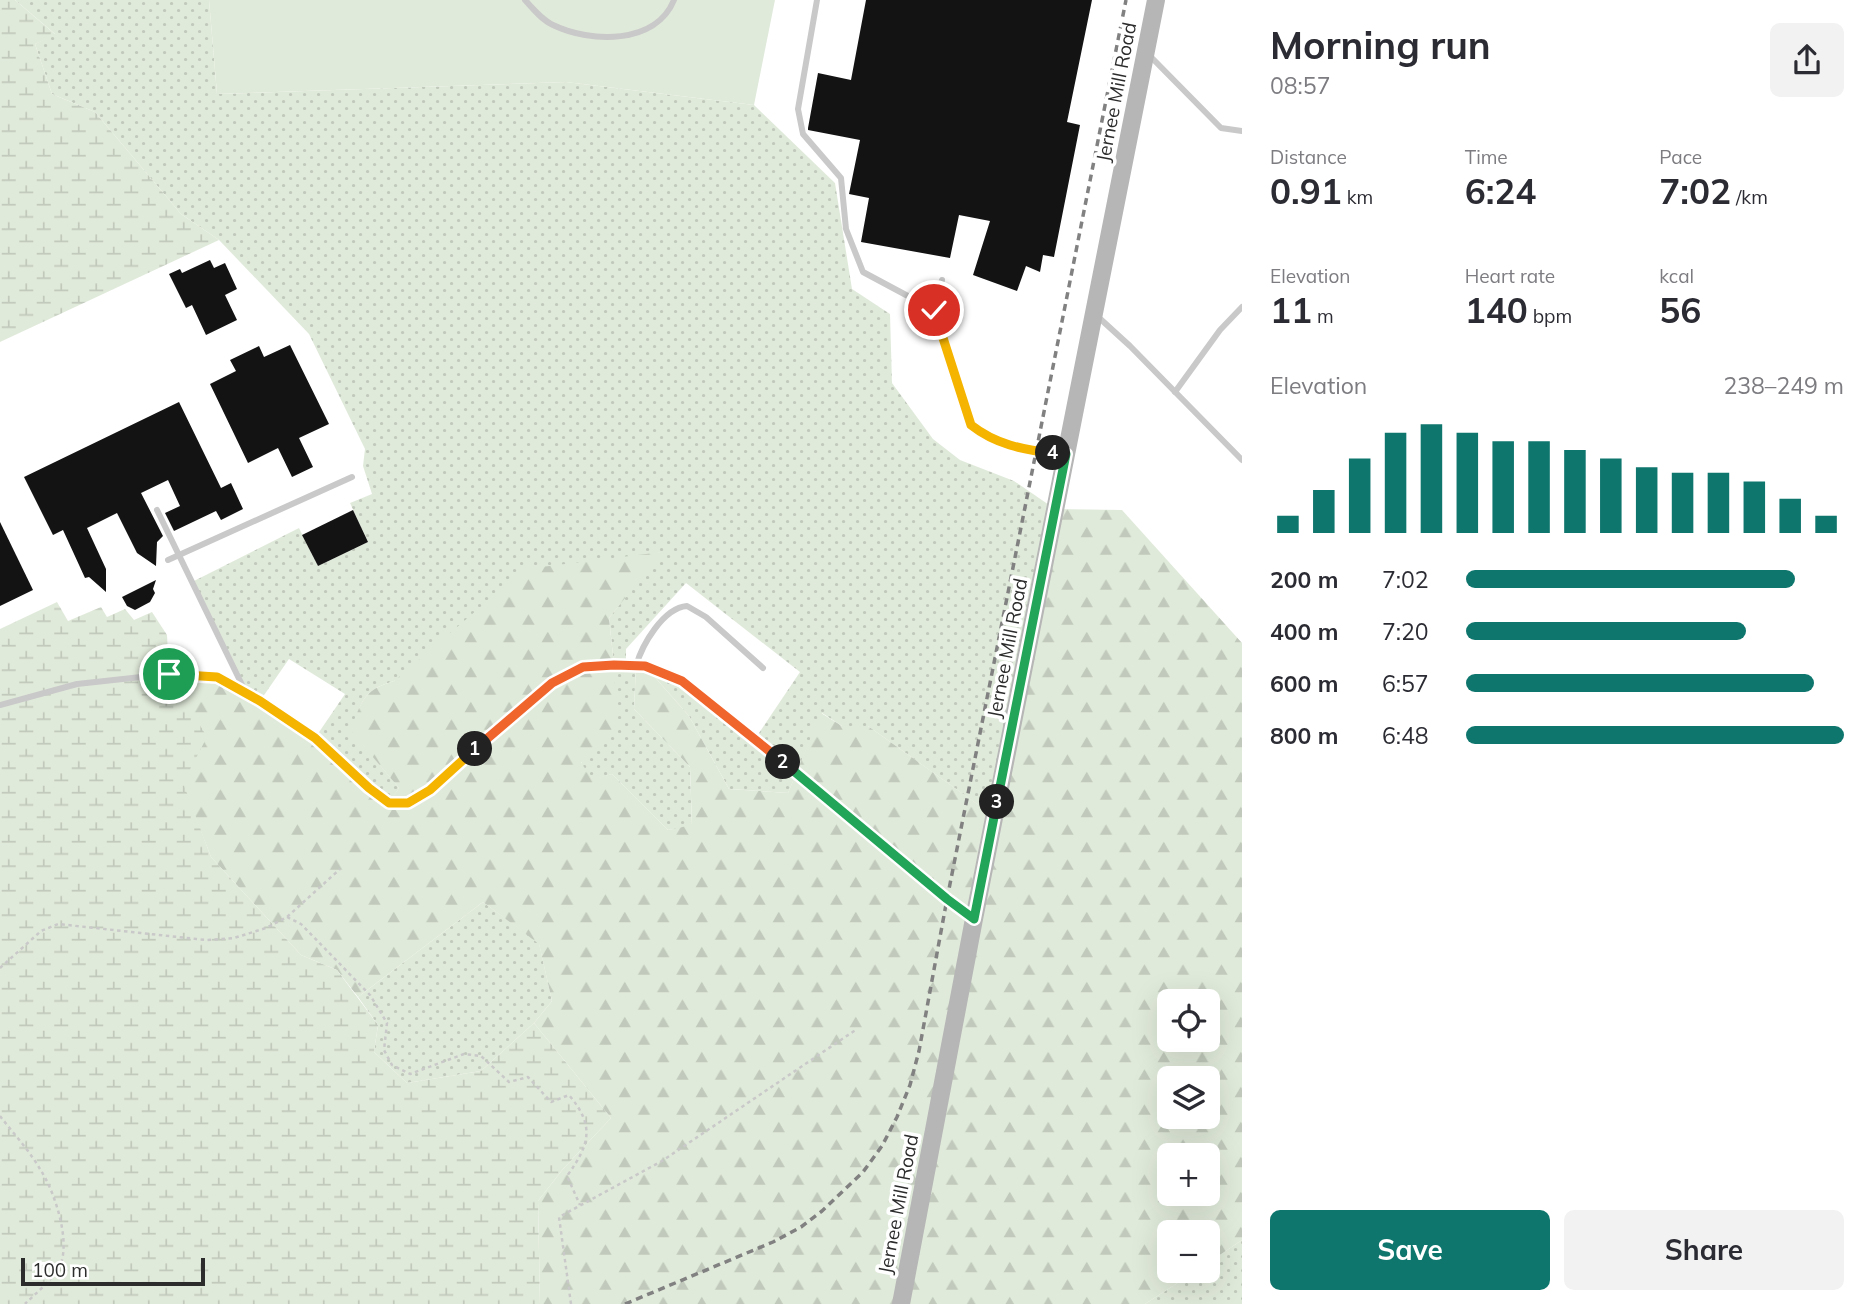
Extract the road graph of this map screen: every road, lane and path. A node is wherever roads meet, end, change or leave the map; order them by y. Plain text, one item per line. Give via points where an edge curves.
1 (525, 0) edge
2 (674, 0) edge
3 (817, 0) edge
4 (1156, 0) edge
5 (1146, 52) junction
6 (1242, 131) edge
7 (942, 280) dead end
8 (1242, 307) edge
9 (934, 310) junction
10 (1094, 314) junction
11 (1175, 392) junction
12 (1066, 454) junction
13 (1242, 460) edge
14 (352, 477) dead end
15 (157, 510) dead end
16 (179, 555) junction
17 (168, 560) dead end
18 (636, 666) junction
19 (763, 668) dead end
20 (246, 693) junction
21 (0, 705) edge
22 (340, 869) dead end
23 (287, 916) junction
24 (974, 919) junction
25 (0, 968) edge
26 (857, 1029) dead end
27 (0, 1116) edge
28 (580, 1205) junction
29 (571, 1303) edge
30 (25, 1304) edge
31 (901, 1304) edge

1 - 2 lane via 552,25 594,37 612,37 650,27
3 - 9 lane via 798,109 803,134 841,178 846,229 863,272
4 - 5 street, Jernee Mill Road
5 - 6 lane via 1221,128
5 - 10 street, Jernee Mill Road
7 - 9 lane
8 - 11 lane
9 - 12 lane via 971,425 987,438 1026,450
10 - 11 lane
10 - 12 street, Jernee Mill Road
11 - 13 lane
12 - 24 street, Jernee Mill Road
14 - 16 lane
15 - 16 lane
16 - 17 lane
16 - 20 lane
18 - 19 lane via 652,633 674,610 687,606
18 - 20 lane via 583,667 552,683 430,790 408,803 389,803 315,738
18 - 24 lane via 682,681
20 - 21 lane via 217,677 169,674 77,684
22 - 23 path
23 - 25 path via 234,939 58,925 41,932
23 - 28 path via 301,924 370,995 387,1023 384,1050 392,1065 410,1074 464,1054 481,1056 509,1082 527,1077 551,1102 569,1095 581,1109 588,1134 567,1176
24 - 31 street, Jernee Mill Road
26 - 28 path via 663,1161
27 - 30 path via 41,1170 65,1244 60,1264
28 - 29 path via 559,1217

